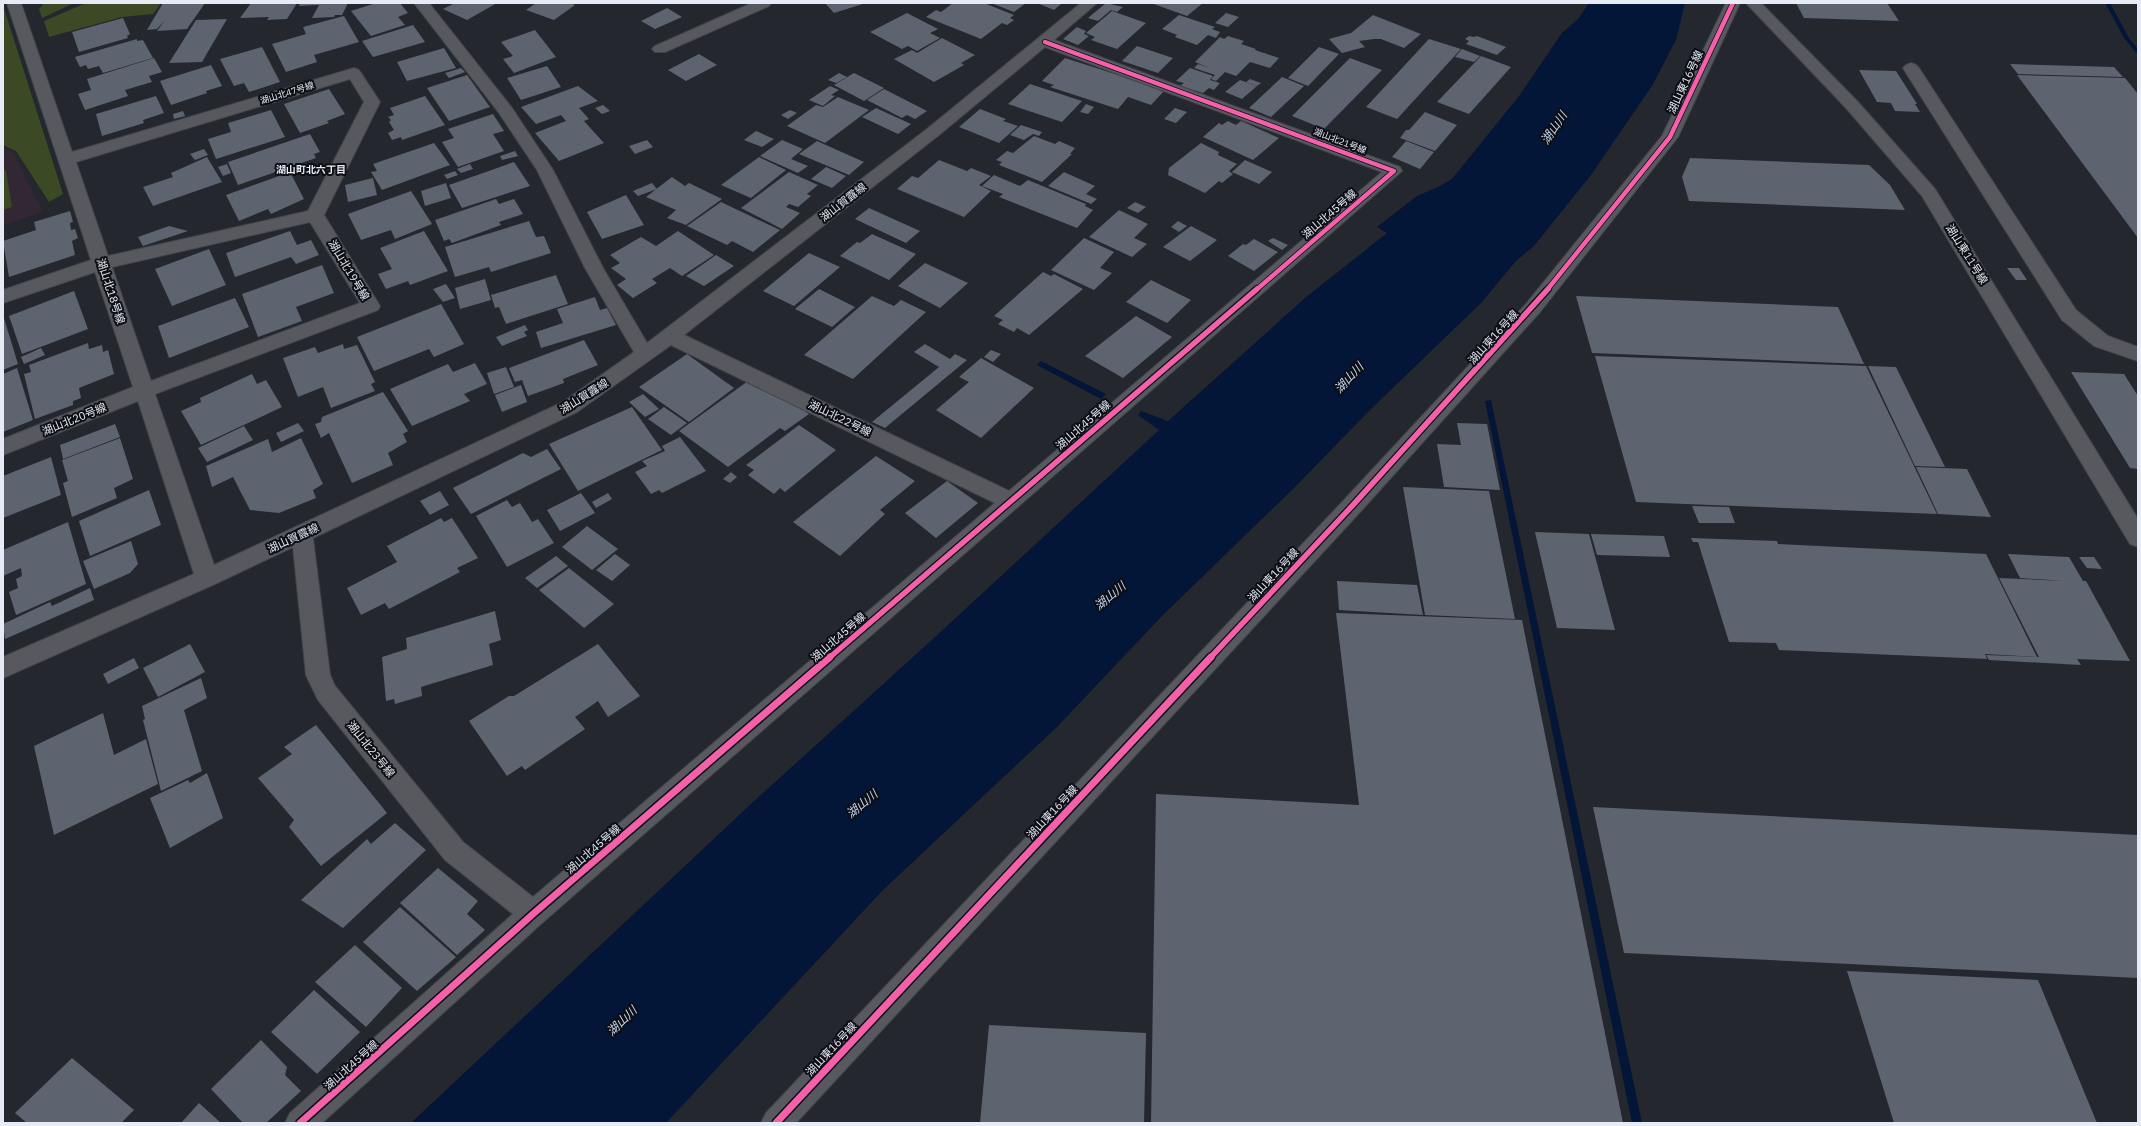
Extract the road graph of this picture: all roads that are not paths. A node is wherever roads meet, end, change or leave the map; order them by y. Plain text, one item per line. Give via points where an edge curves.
1 (14, 3) edge
2 (421, 3) edge
3 (764, 3) edge
4 (1090, 3) edge
5 (1732, 3) edge
6 (1754, 3) edge
7 (1045, 42) junction
8 (660, 49) dead end
9 (1911, 68) dead end
10 (67, 159) junction
11 (1394, 171) joint
12 (315, 215) junction
13 (102, 263) junction
14 (3, 297) edge
15 (670, 336) junction
16 (2138, 354) edge
17 (645, 355) junction
18 (144, 391) junction
19 (3, 447) edge
20 (1010, 501) junction
21 (302, 534) junction
22 (2138, 538) edge
23 (207, 578) junction
24 (3, 668) edge
25 (533, 914) junction
26 (300, 1123) edge
27 (776, 1123) edge

1 - 10 street, 湖山北18号線
2 - 17 street via 506,111 545,170 594,268
3 - 8 street
4 - 7 street, 湖山賀露線
5 - 27 street, 湖山東16号線 via 1670,137 1532,308 1353,505
6 - 22 street, 湖山東11号線 via 1852,105 1929,193
7 - 11 street, 湖山北21号線
7 - 15 street, 湖山賀露線
9 - 16 street via 2069,315 2101,341
10 - 12 street, 湖山北47号線 via 354,73 372,102
10 - 13 street, 湖山北18号線
11 - 20 street, 湖山北45号線
12 - 13 street
12 - 18 street, 湖山北19号線 via 371,306
13 - 14 street
13 - 18 street, 湖山北18号線
15 - 17 street, 湖山賀露線
15 - 20 street, 湖山北22号線
17 - 21 street, 湖山賀露線 via 570,407
18 - 19 street, 湖山北20号線
18 - 23 street, 湖山北18号線
20 - 25 street, 湖山北45号線
21 - 23 street, 湖山賀露線
21 - 25 street, 湖山北23号線 via 318,675 326,693 454,851
23 - 24 street, 湖山賀露線
25 - 26 street, 湖山北45号線

